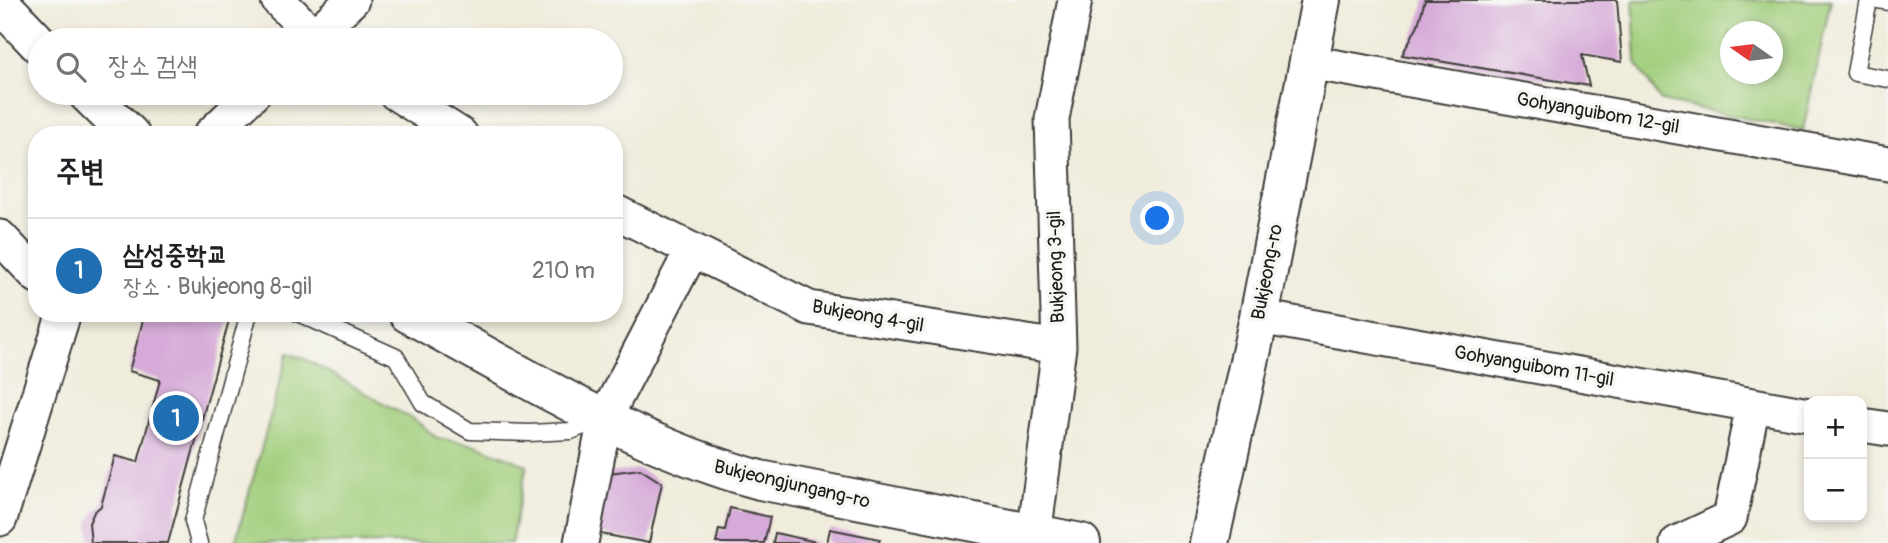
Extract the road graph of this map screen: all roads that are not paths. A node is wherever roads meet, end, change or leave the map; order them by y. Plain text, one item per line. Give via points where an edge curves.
1 (278, 0) edge
2 (352, 0) edge
3 (1075, 0) edge
4 (1321, 0) edge
5 (1869, 0) edge
6 (1877, 0) edge
7 (1888, 2) edge
8 (0, 3) edge
9 (304, 28) edge
10 (325, 28) edge
11 (28, 32) edge
12 (1308, 62) junction
13 (1888, 79) edge
14 (99, 105) edge
15 (241, 105) edge
16 (415, 105) edge
17 (121, 126) edge
18 (219, 126) edge
19 (447, 126) edge
20 (1888, 164) edge
21 (623, 216) edge
22 (0, 237) edge
23 (692, 250) junction
24 (28, 267) edge
25 (1259, 317) junction
26 (61, 322) edge
27 (247, 322) edge
28 (318, 322) edge
29 (425, 322) edge
30 (1059, 346) junction
31 (1753, 405) junction
32 (1804, 414) edge
33 (605, 418) junction
34 (1867, 426) edge
35 (1888, 429) edge
36 (0, 519) edge
37 (1034, 539) edge
38 (199, 543) edge
39 (581, 543) edge
40 (1081, 543) edge
41 (1209, 543) edge
42 (1677, 543) edge

1 - 9 street
2 - 10 street
3 - 30 street, Bukjeong 3-gil via 1052,119
4 - 12 street, Bukjeong-ro
5 - 13 lane via 1855,73
6 - 7 lane
8 - 11 street
12 - 20 street, Gohyanguibom 12-gil
12 - 25 street, Bukjeong-ro
14 - 17 street
15 - 18 street
16 - 19 street
21 - 23 street, Bukjeong 4-gil
22 - 24 street
23 - 30 street, Bukjeong 4-gil via 808,308
23 - 33 street
25 - 31 street, Gohyanguibom 11-gil
25 - 41 street, Bukjeong-ro
26 - 36 street
27 - 38 lane via 193,521
28 - 33 lane via 396,357 423,403 470,431 571,431
29 - 33 street, Bukjeongjungang-ro
30 - 37 street, Bukjeong 3-gil
31 - 32 street, Gohyanguibom 11-gil
31 - 42 street via 1730,518
33 - 37 street, Bukjeongjungang-ro via 719,469
33 - 39 street
34 - 35 street
37 - 40 street, Bukjeongjungang-ro

